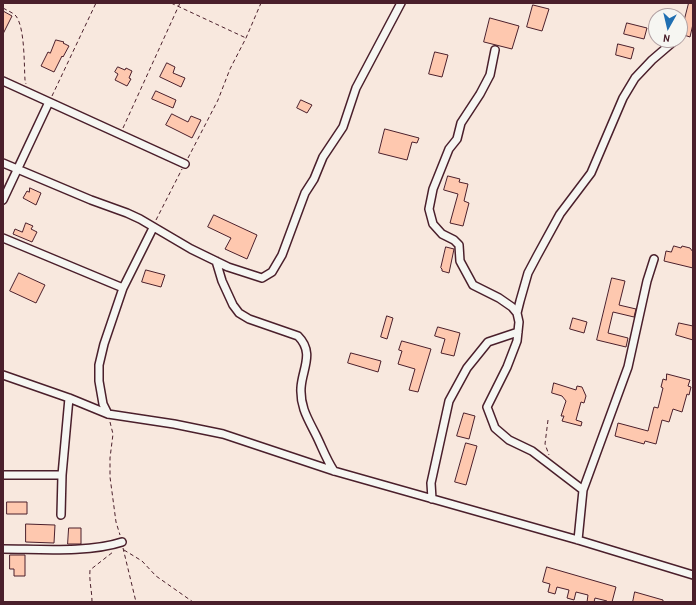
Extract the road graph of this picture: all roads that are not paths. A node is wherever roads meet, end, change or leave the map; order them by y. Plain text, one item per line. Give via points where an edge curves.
1 (401, 3) edge
2 (666, 48) edge
3 (495, 50) dead end
4 (3, 81) edge
5 (49, 102) junction
6 (3, 163) edge
7 (185, 164) road end
8 (17, 169) junction
9 (3, 200) edge
10 (153, 228) junction
11 (3, 238) edge
12 (654, 259) dead end
13 (216, 261) junction
14 (123, 288) junction
15 (517, 313) junction
16 (518, 332) junction
17 (3, 375) edge
18 (69, 398) junction
19 (108, 414) junction
20 (334, 471) junction
21 (3, 475) edge
22 (62, 475) junction
23 (582, 490) junction
24 (432, 499) junction
25 (61, 515) dead end
26 (578, 540) junction
27 (122, 542) road end
28 (3, 549) edge
29 (693, 575) edge

1 - 13 street via 356,88 343,127 323,157 305,193 282,255 272,272 262,278
2 - 15 street via 635,78 623,98 591,173 560,214 531,267
3 - 15 street via 490,75 460,123 457,139 449,148 429,209 432,224 459,245 460,261 473,284 499,298
4 - 5 street
5 - 7 street
5 - 8 street
6 - 8 street
8 - 9 street
8 - 10 street via 127,213
10 - 13 street
10 - 14 street
11 - 14 street
12 - 23 street via 628,367
13 - 20 street via 233,306 239,313 298,336 303,341 307,357 301,387 302,405
14 - 19 street via 99,365 100,389
15 - 16 street
16 - 23 street via 507,367 487,407 495,428 509,440 532,451
16 - 24 street via 488,342 467,368 449,401 430,483
17 - 18 street
18 - 19 street
18 - 22 street
19 - 20 street via 222,434
20 - 24 street
21 - 22 street
22 - 25 street
23 - 26 street
24 - 26 street
26 - 29 street
27 - 28 street via 110,546 80,548

